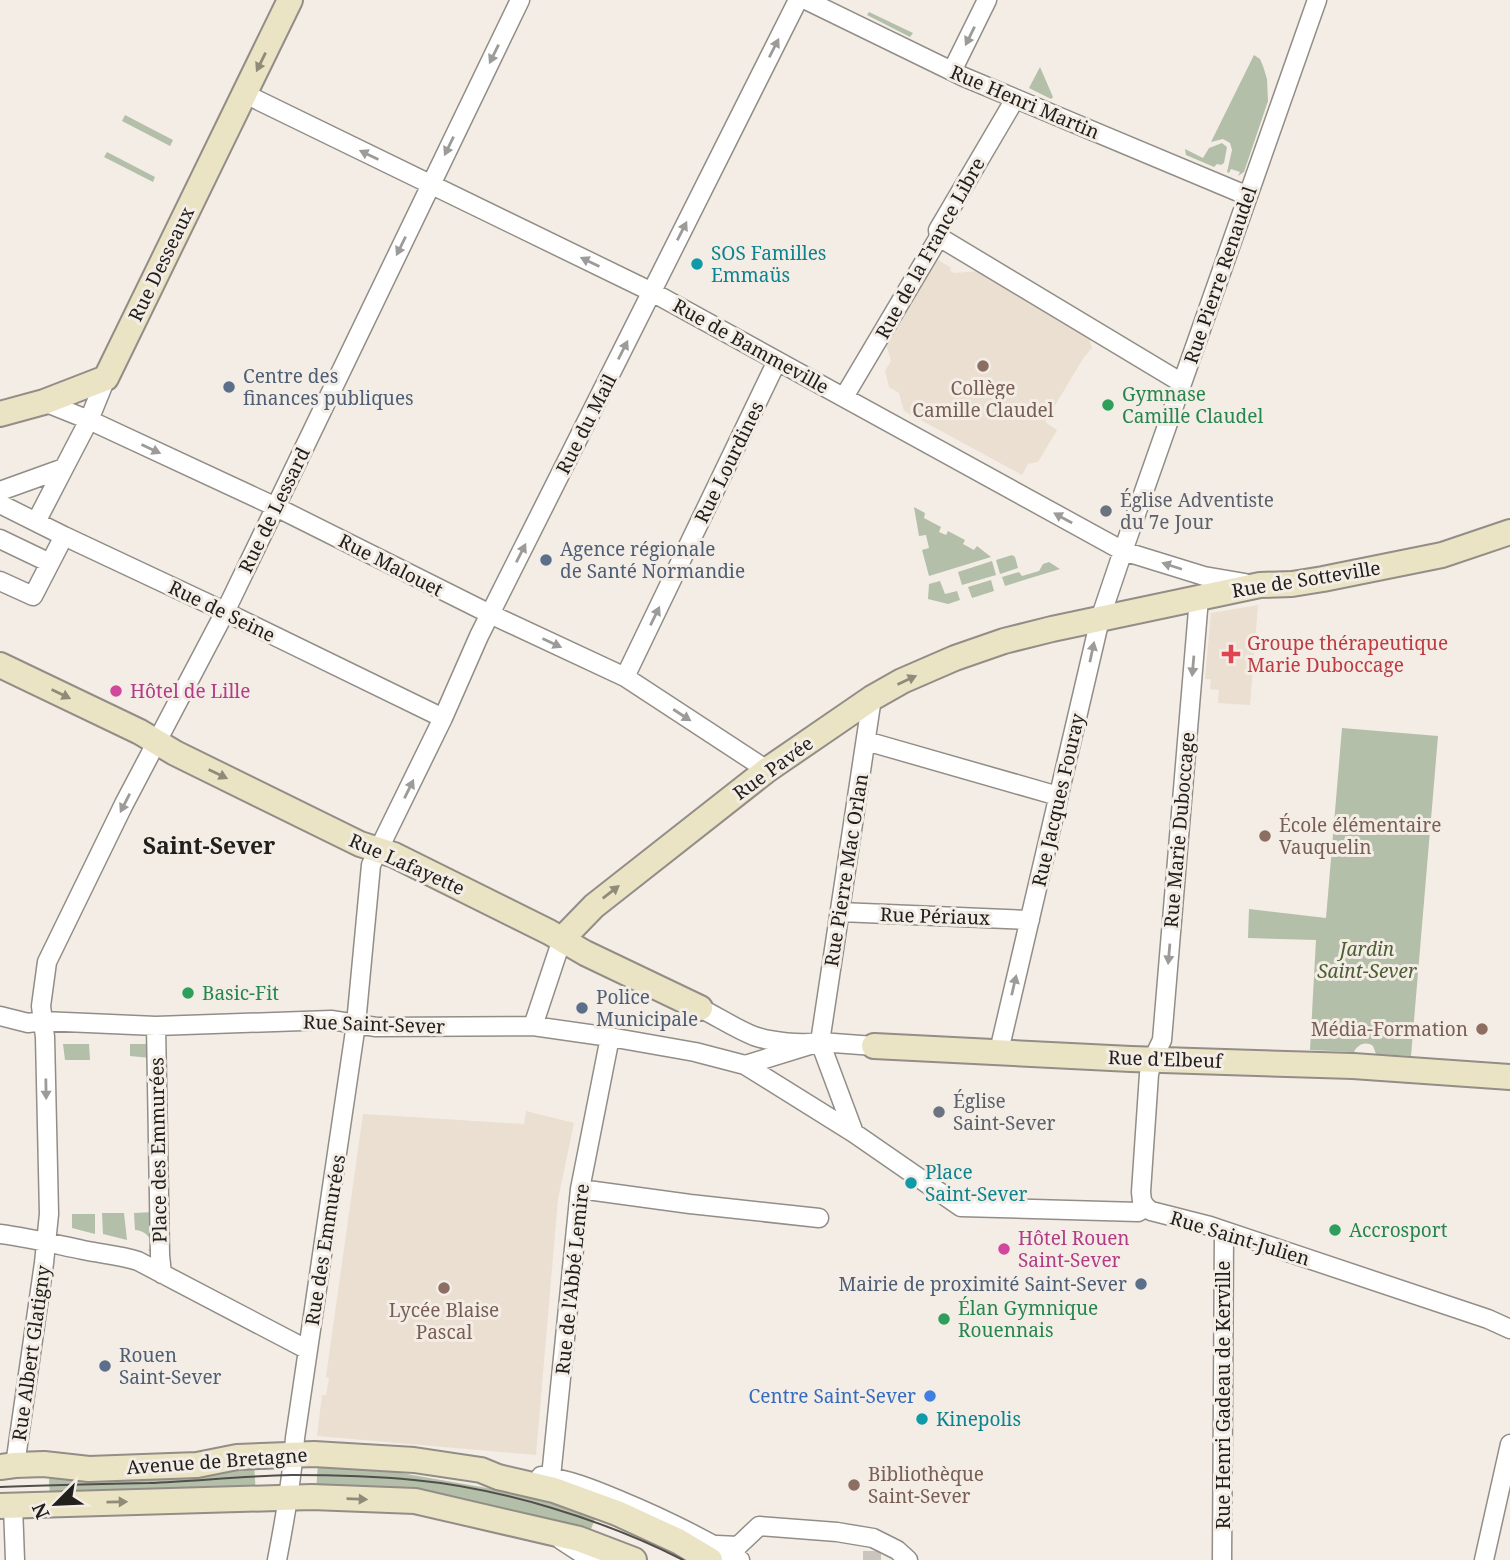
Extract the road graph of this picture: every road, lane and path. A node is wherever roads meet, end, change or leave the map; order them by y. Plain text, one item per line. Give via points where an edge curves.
1 (290, 0) edge
2 (520, 0) edge
3 (798, 0) edge
4 (806, 0) edge
5 (987, 0) edge
6 (1317, 0) edge
7 (952, 71) junction
8 (245, 94) junction
9 (1015, 99) junction
10 (431, 185) junction
11 (1248, 196) junction
12 (939, 237) junction
13 (652, 292) junction
14 (777, 361) junction
15 (106, 377) junction
16 (1182, 383) junction
17 (844, 397) junction
18 (44, 402) junction
19 (0, 414) edge
20 (89, 420) junction
21 (64, 468) junction
22 (0, 491) edge
23 (5, 507) edge
24 (276, 507) junction
25 (36, 522) junction
26 (0, 528) edge
27 (1510, 532) edge
28 (64, 536) junction
29 (0, 539) edge
30 (1123, 551) junction
31 (50, 564) junction
32 (0, 580) edge
33 (1222, 580) junction
34 (1260, 585) junction
35 (1199, 598) junction
36 (225, 612) junction
37 (490, 614) junction
38 (1100, 619) junction
39 (0, 665) edge
40 (625, 677) junction
41 (872, 698) junction
42 (443, 718) junction
43 (866, 741) junction
44 (157, 743) junction
45 (767, 770) junction
46 (1058, 796) junction
47 (377, 849) junction
48 (840, 912) junction
49 (1030, 919) junction
50 (562, 939) junction
51 (700, 1008) joint
52 (0, 1016) edge
53 (42, 1021) junction
54 (356, 1024) junction
55 (156, 1026) junction
56 (533, 1026) junction
57 (611, 1037) junction
58 (820, 1042) junction
59 (874, 1046) joint
60 (999, 1051) junction
61 (1153, 1059) junction
62 (745, 1065) junction
63 (1510, 1077) edge
64 (854, 1133) junction
65 (580, 1189) junction
66 (1146, 1207) junction
67 (819, 1218) dead end
68 (1224, 1231) junction
69 (0, 1234) edge
70 (46, 1241) junction
71 (162, 1273) junction
72 (1510, 1329) edge
73 (308, 1350) junction
74 (1510, 1444) edge
75 (294, 1456) junction
76 (7, 1466) edge
77 (481, 1470) junction
78 (551, 1477) junction
79 (289, 1498) junction
80 (6, 1506) edge
81 (546, 1530) junction
82 (712, 1552) edge
83 (900, 1554) edge
84 (15, 1560) edge
85 (277, 1560) edge
86 (595, 1560) edge
87 (634, 1560) edge
88 (740, 1560) edge
89 (1222, 1560) edge
90 (1484, 1560) edge

1 -> 8 street, Rue Desseaux
2 -> 10 street, Rue de Lessard
13 -> 3 street, Rue du Mail
4 - 7 street, Rue Henri Martin
5 -> 7 street
6 - 11 street, Rue Pierre Renaudel
7 - 9 street, Rue Henri Martin
10 -> 8 street, Rue de Bammeville
8 - 15 street, Rue Desseaux
9 - 11 street, Rue Henri Martin
9 - 12 street, Rue de la France Libre via 938,230
13 -> 10 street, Rue de Bammeville
10 -> 24 street, Rue de Lessard
11 - 16 street, Rue Pierre Renaudel
12 - 16 street
12 - 17 street, Rue de la France Libre
13 - 14 street, Rue de Bammeville
37 -> 13 street, Rue du Mail
14 - 17 street, Rue de Bammeville
40 -> 14 street, Rue Lourdines
15 - 18 street
15 - 20 street, Rue Desseaux
16 - 30 street, Rue Pierre Renaudel
30 -> 17 street, Rue de Bammeville
18 - 19 street
18 - 20 street, Rue Malouet
20 - 21 street, Rue Desseaux
20 -> 24 street, Rue Malouet
21 - 22 street
21 - 25 street, Rue Desseaux
23 - 25 street, Rue de Seine
23 - 26 street
24 - 36 street, Rue de Lessard
24 - 37 street, Rue Malouet
25 - 28 street, Rue de Seine
27 - 34 street, Rue de Sotteville via 1442,555 1292,584
28 - 31 street
28 - 36 street, Rue de Seine
29 - 31 street
33 -> 30 street, Rue de Bammeville
30 - 38 street, Rue Jacques Fouray
31 - 32 street via 33,596
33 - 34 street, Rue de Bammeville
33 - 35 street
34 - 35 street, Rue de Sotteville
35 - 38 street, Rue de Sotteville
35 -> 61 street, Rue Marie Duboccage via 1162,1040
36 - 42 street, Rue de Seine
36 - 44 street, Rue de Lessard
37 -> 40 street, Rue Malouet
37 - 42 street, Rue du Mail
41 -> 38 street, Rue Pavée via 992,645
46 -> 38 street, Rue Jacques Fouray
39 -> 44 street, Rue Lafayette
40 -> 45 street, Rue Malouet
41 - 43 street, Rue Pierre Mac Orlan
41 - 45 street, Rue Pavée
47 -> 42 street, Rue du Mail
43 - 46 street
43 - 48 street, Rue Pierre Mac Orlan
44 -> 47 street, Rue Lafayette
44 -> 53 street, Rue de Lessard via 47,962
50 -> 45 street, Rue Pavée via 594,905
46 - 49 street, Rue Jacques Fouray
47 - 50 street, Rue Lafayette
47 - 54 street, Rue du Mail via 370,867
48 - 49 street, Rue Périaux
48 - 58 street, Rue Pierre Mac Orlan
60 -> 49 street, Rue Jacques Fouray
50 - 51 street, Rue Lafayette
50 - 56 street, Rue Pavée
51 - 58 street, Rue Lafayette via 756,1037
52 - 53 street, Rue Saint-Sever via 28,1023
53 - 55 street, Rue Saint-Sever
53 -> 70 street
54 - 55 street, Rue Saint-Sever via 331,1020
54 - 56 street, Rue Saint-Sever
54 - 73 street, Rue des Emmurées
55 - 71 street, Place des Emmurées
56 - 57 street, Rue Saint-Sever
57 - 62 street, Rue Saint-Sever
57 - 65 street, Rue de l'Abbé Lemire
58 - 59 street, Rue d'Elbeuf
58 - 62 street
58 - 64 street
59 - 60 street, Rue d'Elbeuf
60 - 61 street, Rue d'Elbeuf
61 - 63 street, Rue d'Elbeuf
61 - 66 street, Rue Marie Duboccage via 1141,1192
62 - 64 street, Rue Saint-Sever
64 - 66 street, Rue Saint-Julien via 961,1207 1138,1212
65 - 67 street
65 - 78 street, Rue de l'Abbé Lemire
66 - 68 street, Rue Saint-Julien
68 - 72 street, Rue Saint-Julien
68 - 89 street, Rue Henri Gadeau de Kerville
69 - 70 street
70 - 71 street via 119,1255
70 - 76 street, Rue Albert Glatigny
71 - 73 street
73 - 75 street, Rue des Emmurées
74 - 90 street
75 - 76 street, Avenue de Bretagne via 89,1469
75 - 77 street, Avenue de Bretagne via 414,1460
75 - 79 street, Rue des Emmurées
77 - 78 street
77 - 82 street, Avenue de Bretagne via 554,1490
78 - 82 street via 639,1508
80 -> 79 street, Avenue de Bretagne
79 -> 81 street, Avenue de Bretagne via 415,1501
79 - 85 street
80 - 84 street
81 - 86 street
81 - 87 street, Avenue de Bretagne
82 - 83 street via 738,1546 760,1526 873,1538
82 - 88 street

